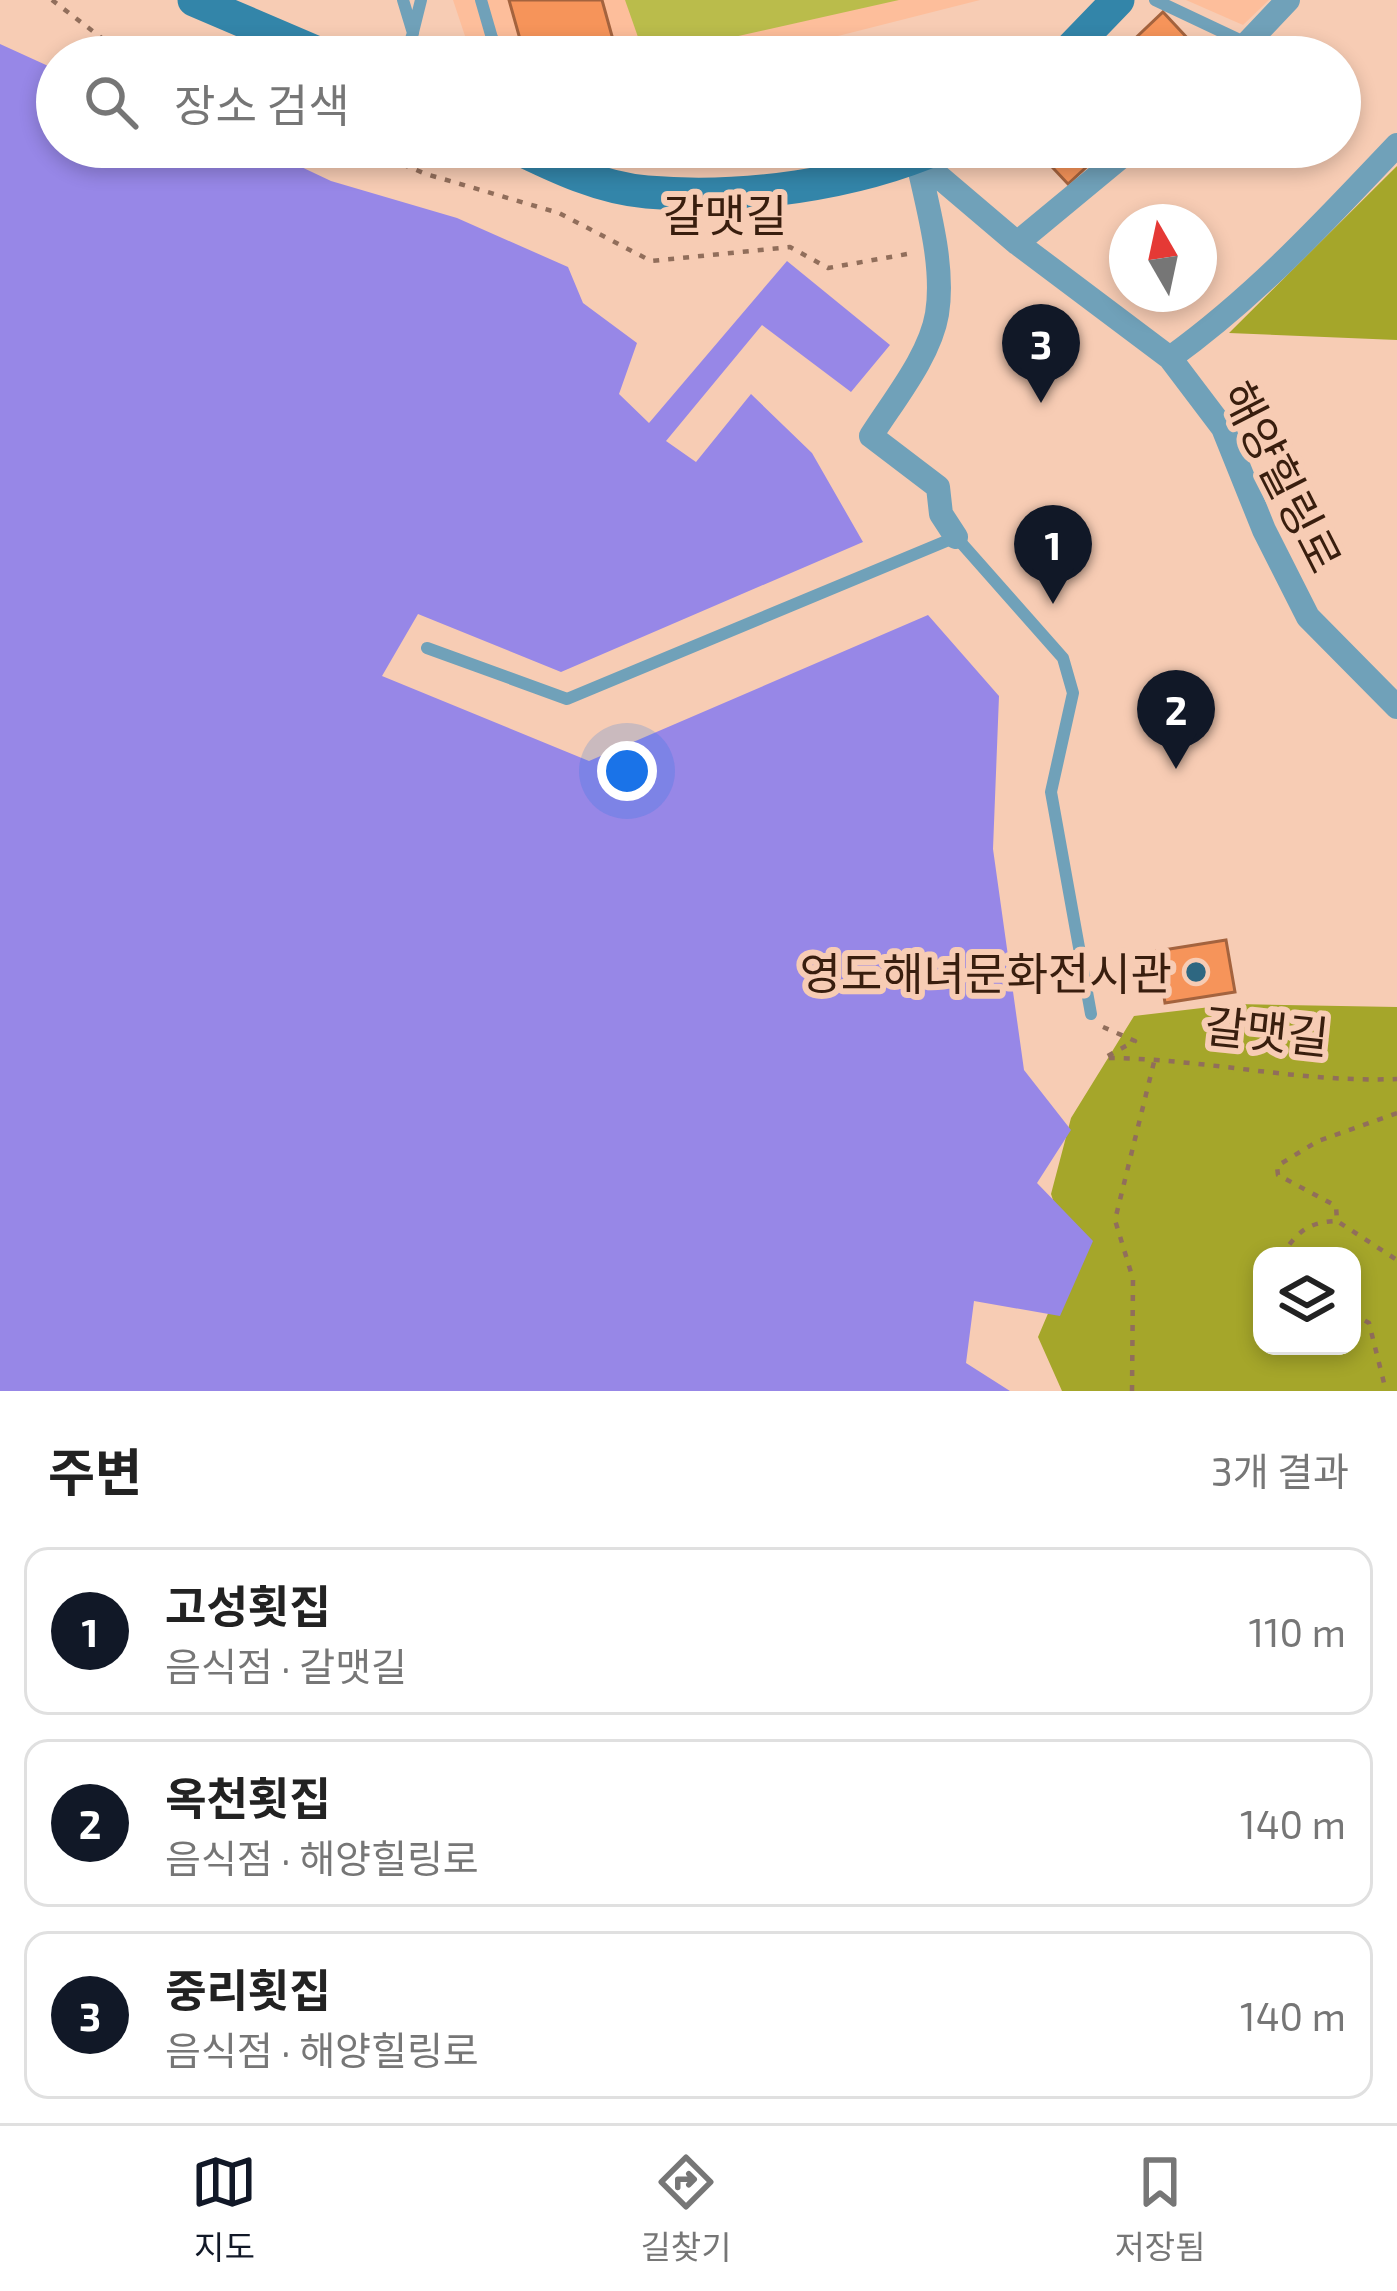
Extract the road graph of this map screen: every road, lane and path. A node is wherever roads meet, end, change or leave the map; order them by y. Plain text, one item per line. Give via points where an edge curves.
1 (52, 0) edge
2 (194, 0) edge
3 (403, 0) edge
4 (421, 0) edge
5 (481, 0) edge
6 (1118, 0) edge
7 (1155, 0) edge
8 (1288, 0) edge
9 (413, 33) junction
10 (99, 36) edge
11 (277, 36) edge
12 (412, 36) edge
13 (491, 36) edge
14 (1083, 36) edge
15 (1216, 36) edge
16 (1253, 36) edge
17 (1397, 145) edge
18 (412, 168) edge
19 (558, 168) edge
20 (880, 168) edge
21 (930, 168) edge
22 (944, 168) edge
23 (1108, 168) edge
24 (1017, 243) junction
25 (934, 250) junction
26 (1170, 358) junction
27 (956, 537) junction
28 (427, 647) dead end
29 (1397, 707) edge
30 (1091, 1014) joint
31 (1155, 1058) junction
32 (1397, 1079) edge
33 (1397, 1113) edge
34 (1337, 1220) junction
35 (1287, 1247) edge
36 (1397, 1260) edge
37 (1361, 1319) edge
38 (1132, 1391) edge
39 (1386, 1391) edge

1 - 10 path
2 - 11 main road
3 - 9 lane
4 - 9 lane
5 - 13 lane
6 - 14 main road
7 - 15 lane
8 - 16 street
9 - 12 lane
17 - 26 street via 1284,267
18 - 25 path, 갈맷길 via 560,213 651,261 790,248 828,268
19 - 20 main road via 646,192 788,186
21 - 25 street
22 - 24 street, 해양힐링로
23 - 24 street
24 - 26 street, 해양힐링로
25 - 27 street via 937,315 871,436 938,487 941,514
26 - 29 street, 해양힐링로 via 1223,428 1308,617
27 - 28 lane via 567,699
27 - 30 lane via 1063,658 1073,693 1051,792
30 - 31 path, 갈맷길 via 1109,1034 1135,1041 1104,1058
31 - 32 path, 갈맷길 via 1265,1075
31 - 38 path via 1115,1220 1133,1279
33 - 34 path via 1318,1141 1276,1166 1278,1175 1336,1206
34 - 35 path via 1297,1232
34 - 36 path
37 - 39 path

